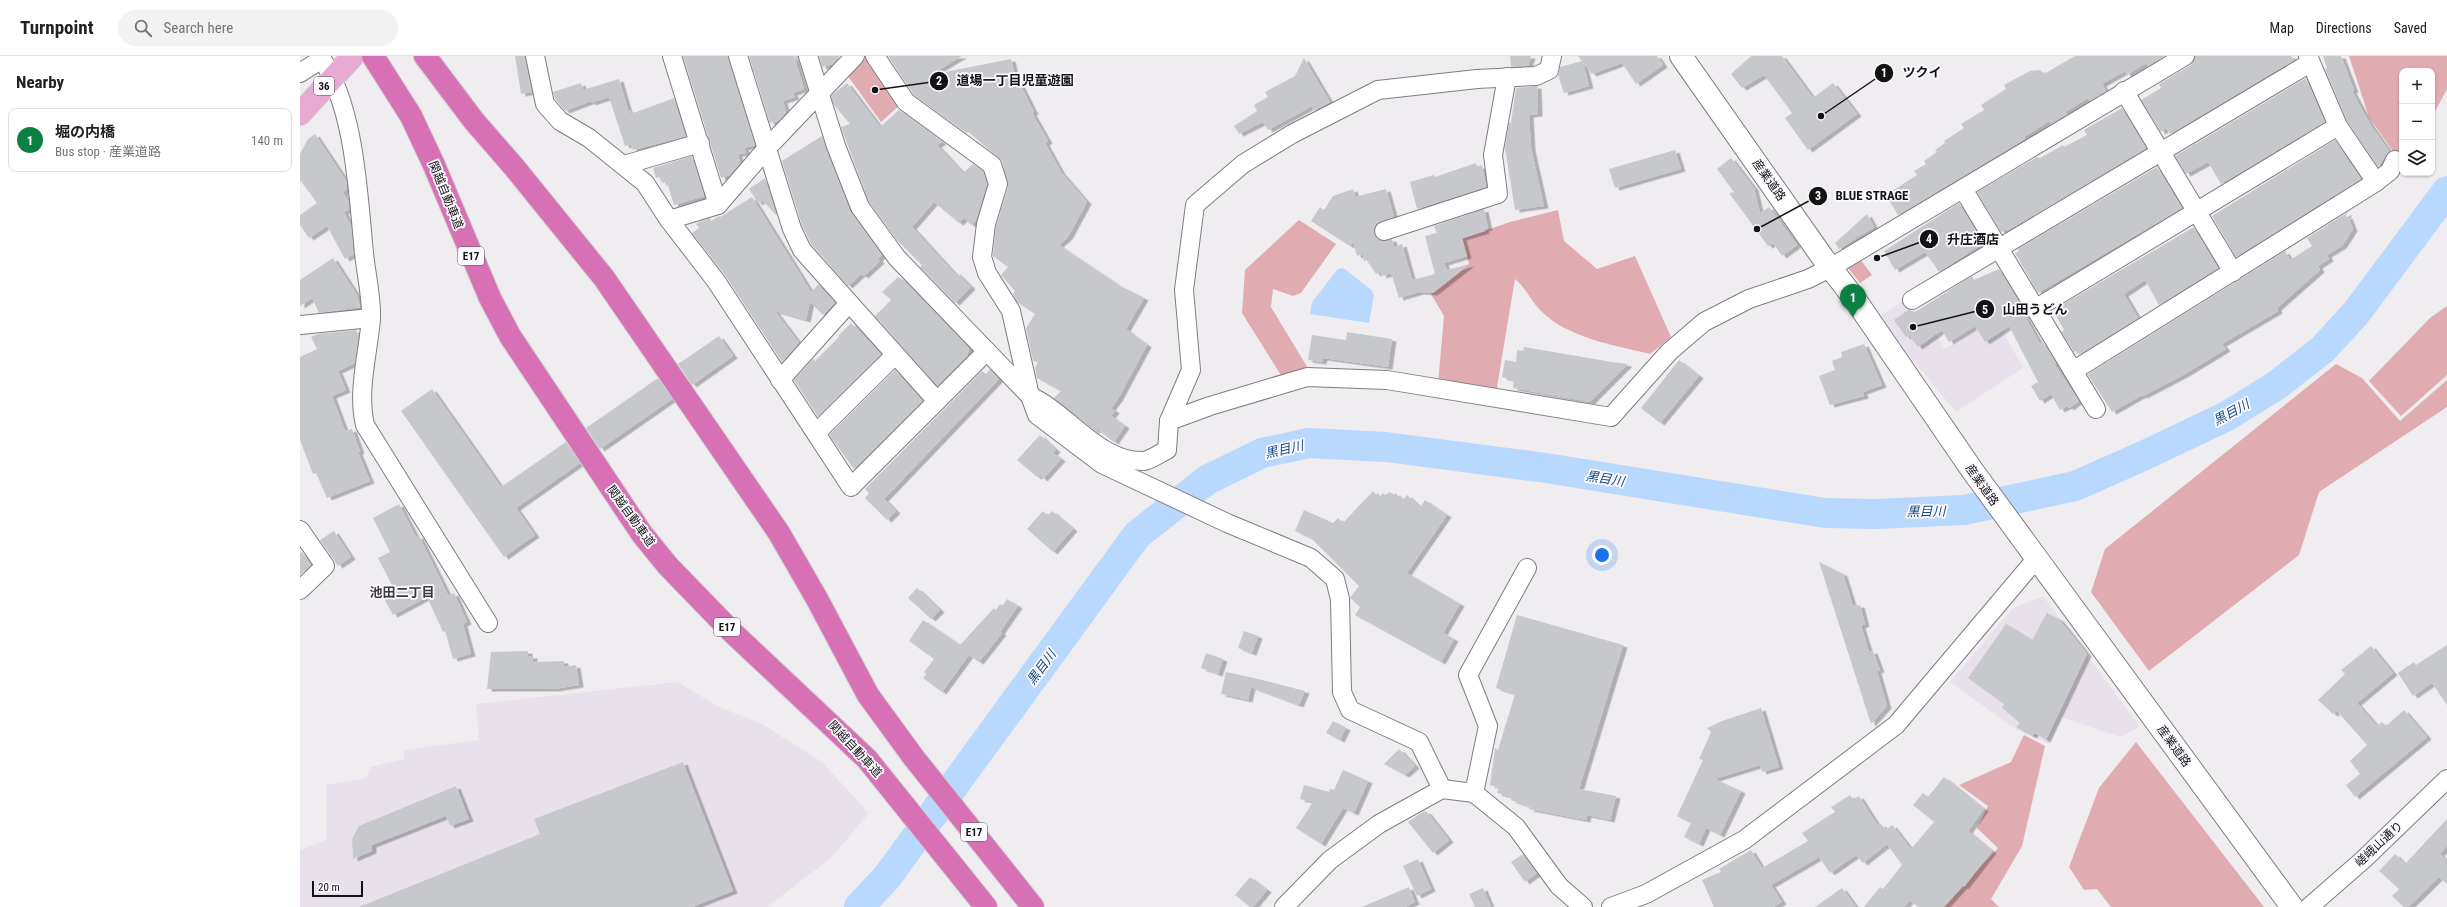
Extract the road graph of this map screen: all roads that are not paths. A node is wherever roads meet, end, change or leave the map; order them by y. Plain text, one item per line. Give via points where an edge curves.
1 (353, 56) edge
2 (373, 56) edge
3 (425, 56) edge
4 (535, 56) edge
5 (672, 56) edge
6 (738, 56) edge
7 (808, 56) edge
8 (855, 56) edge
9 (875, 56) edge
10 (1552, 56) edge
11 (1681, 56) edge
12 (2185, 56) edge
13 (2309, 60) edge
14 (325, 64) edge
15 (300, 73) edge
16 (1507, 77) junction
17 (2124, 91) junction
18 (821, 94) junction
19 (300, 114) edge
20 (2338, 126) junction
21 (700, 143) junction
22 (767, 148) junction
23 (2161, 152) junction
24 (2395, 160) dead end
25 (624, 165) junction
26 (2376, 182) junction
27 (1963, 189) junction
28 (718, 204) junction
29 (2196, 211) junction
30 (669, 220) junction
31 (1384, 231) dead end
32 (1999, 249) junction
33 (1830, 268) junction
34 (2233, 272) junction
35 (1912, 300) dead end
36 (848, 303) junction
37 (2035, 309) junction
38 (371, 318) junction
39 (300, 325) edge
40 (987, 351) junction
41 (896, 355) junction
42 (2073, 371) junction
43 (780, 380) junction
44 (1030, 396) junction
45 (937, 401) junction
46 (2096, 409) dead end
47 (1169, 421) junction
48 (816, 433) junction
49 (300, 530) edge
50 (2032, 554) junction
51 (1527, 568) dead end
52 (300, 590) edge
53 (488, 623) dead end
54 (2447, 779) edge
55 (1442, 790) junction
56 (1474, 793) junction
57 (1289, 904) edge
58 (986, 907) edge
59 (1033, 907) edge
60 (1583, 907) edge
61 (1611, 907) edge
62 (2292, 907) edge
63 (2309, 907) edge

1 - 14 main road, 36
2 - 58 highway, 関越自動車道 / E17 via 411,116 490,298 510,336 642,534 668,566 727,627 867,759
3 - 59 highway, E17 via 474,121 604,278 779,533 868,696
4 - 25 street via 545,104 560,120
5 - 21 street
6 - 22 street
7 - 18 street
8 - 18 street
9 - 44 street via 906,102 992,165 998,184 986,224 982,257 987,273 1011,311
10 - 16 street via 1548,70 1536,76
11 - 33 street, 産業道路
12 - 17 street
13 - 20 street
13 - 23 street
14 - 15 street
14 - 19 main road, 36
14 - 38 street via 358,174
16 - 31 street via 1493,155 1498,194
16 - 47 street via 1477,78 1378,90 1292,134 1243,164 1195,205 1184,290 1192,370
17 - 23 street
17 - 27 street
18 - 22 street
18 - 40 street via 836,146 860,207 897,258
20 - 26 street
20 - 29 street
21 - 25 street
21 - 28 street
22 - 28 street
22 - 36 street via 792,229 802,250
23 - 29 street
23 - 32 street
24 - 26 street via 2390,171
25 - 30 street via 644,183
26 - 34 street
27 - 32 street
27 - 33 street
28 - 30 street
29 - 34 street
29 - 37 street
30 - 43 street via 716,281
32 - 35 street
32 - 37 street
33 - 47 street via 1808,279 1749,299 1704,322 1669,352 1611,418 1387,380 1307,377
33 - 50 street, 産業道路 via 1854,298
34 - 42 street
36 - 41 street
36 - 43 street
37 - 42 street
38 - 39 street
38 - 53 street via 362,412 365,425
40 - 44 street
40 - 45 street
41 - 45 street
41 - 48 street
42 - 46 street
43 - 48 street
44 - 47 street via 1045,403 1111,453 1134,460 1146,461 1167,450
44 - 55 street via 1037,415 1102,464 1311,558 1335,579 1340,599 1342,692 1350,710 1419,742
45 - 48 street via 851,487
49 - 52 street via 324,566
50 - 61 street via 1896,725 1744,840 1646,894
50 - 62 street, 産業道路
51 - 56 street via 1468,675 1488,726
54 - 63 street, 嵯峨山通り via 2363,860
55 - 56 street
55 - 57 street via 1379,824 1330,860
56 - 60 street via 1516,827 1559,886

